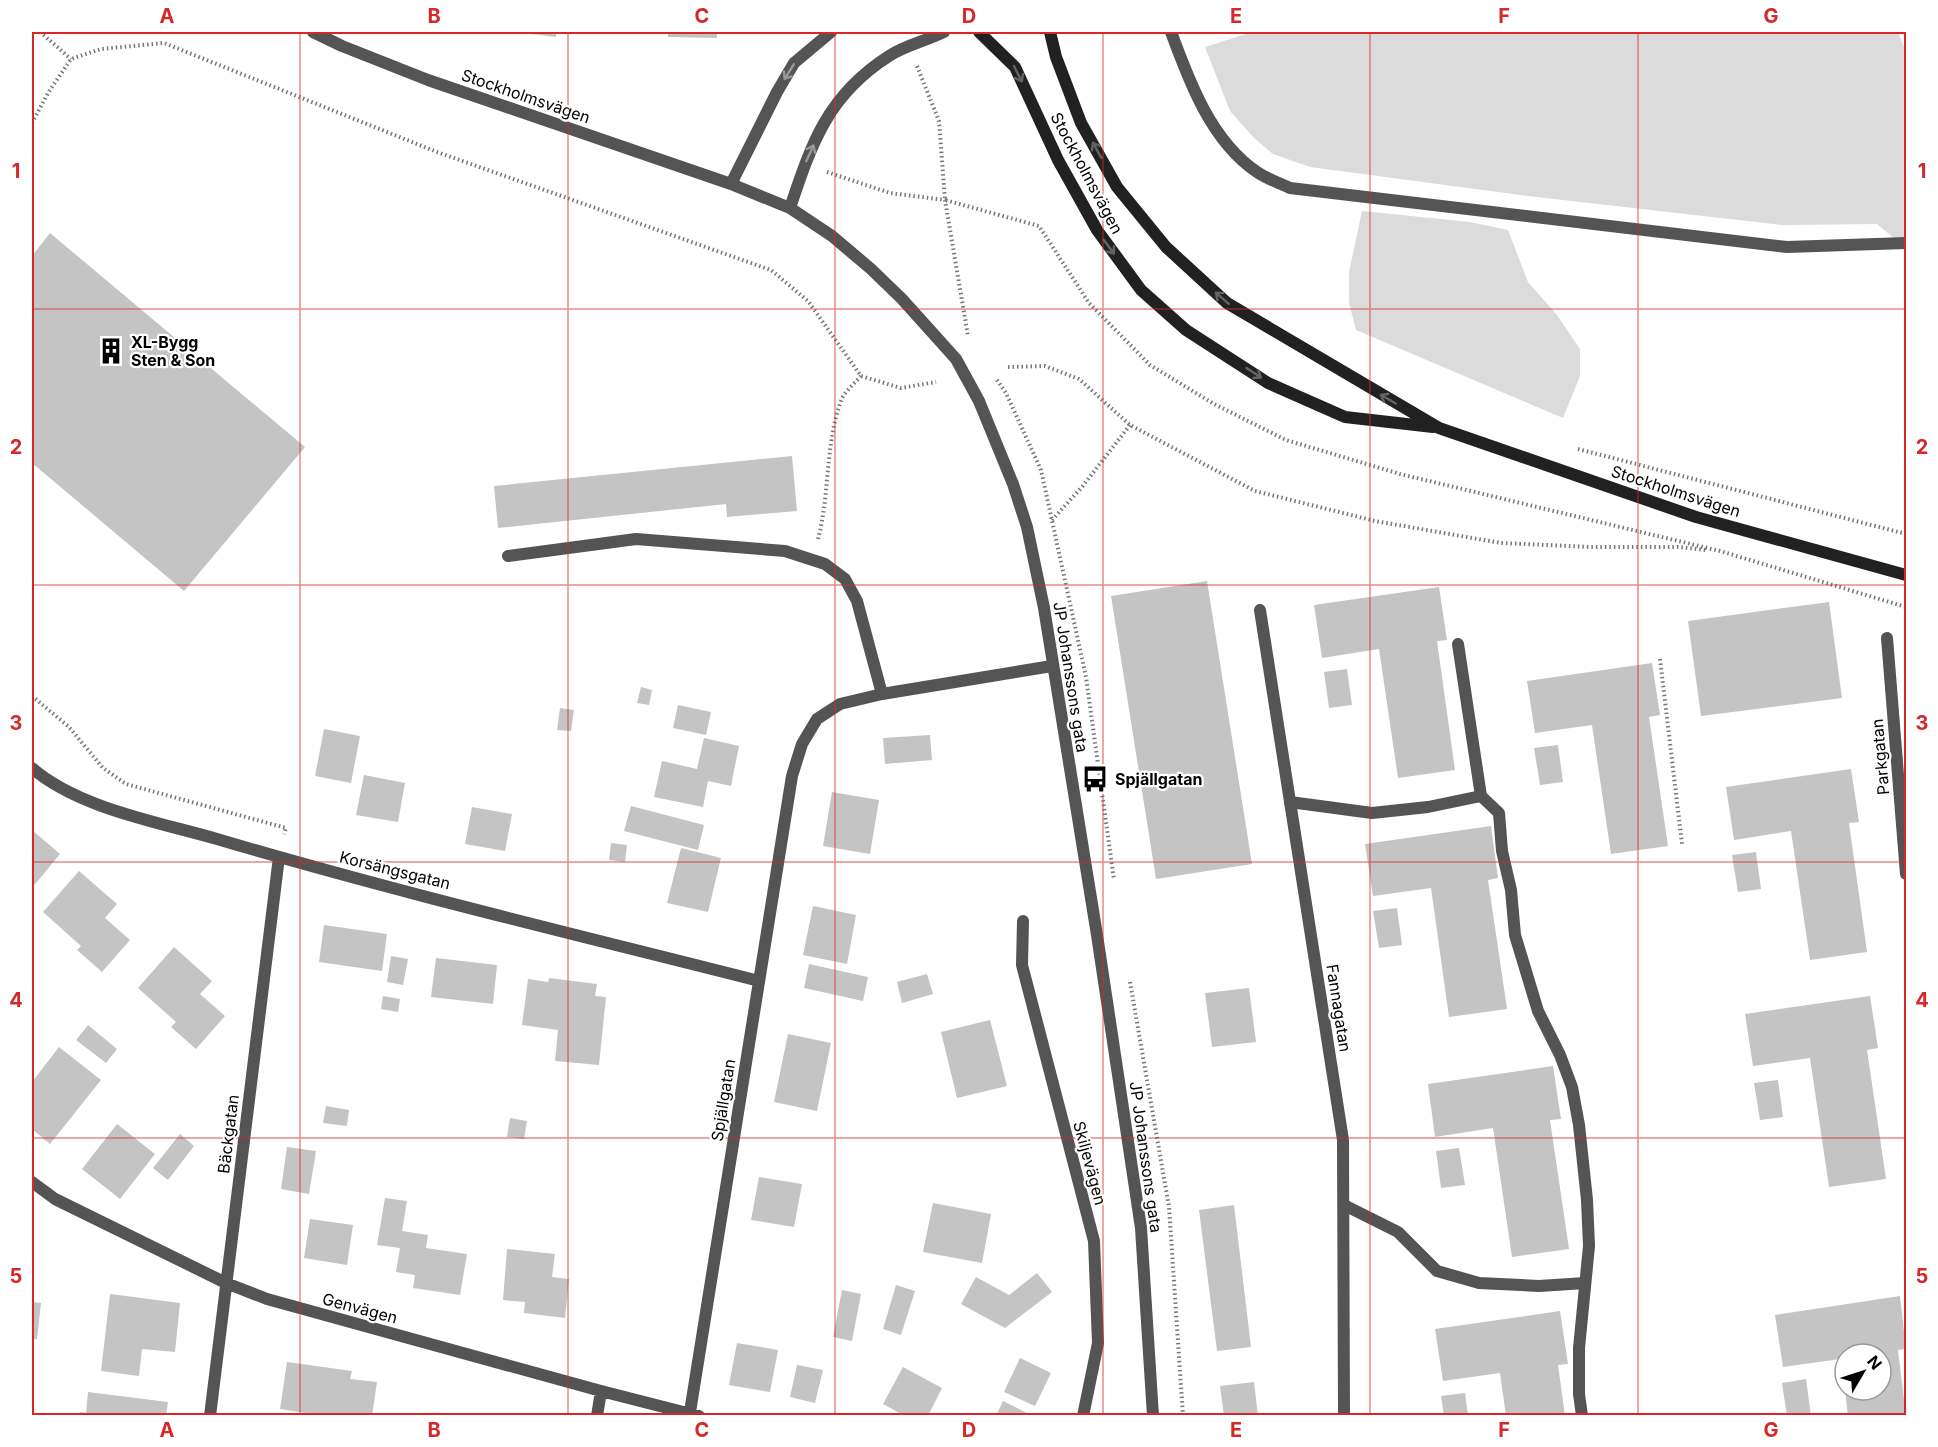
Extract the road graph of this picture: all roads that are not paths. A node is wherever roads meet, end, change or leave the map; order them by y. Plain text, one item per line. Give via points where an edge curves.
1 (314, 32) edge
2 (831, 32) edge
3 (944, 32) edge
4 (979, 32) edge
5 (1050, 32) edge
6 (1171, 32) edge
7 (731, 184) junction
8 (790, 208) junction
9 (1906, 243) edge
10 (1439, 428) junction
11 (508, 556) dead end
12 (1906, 575) edge
13 (1260, 610) dead end
14 (1887, 638) dead end
15 (1458, 644) dead end
16 (1052, 666) junction
17 (882, 694) junction
18 (32, 768) edge
19 (1481, 796) junction
20 (1290, 802) junction
21 (279, 857) junction
22 (1906, 874) edge
23 (1023, 921) dead end
24 (759, 981) junction
25 (32, 1182) edge
26 (1344, 1205) junction
27 (225, 1283) junction
28 (1585, 1283) junction
29 (601, 1391) junction
30 (694, 1414) edge
31 (210, 1416) edge
32 (597, 1416) edge
33 (1083, 1416) edge
34 (1153, 1416) edge
35 (1344, 1416) edge
36 (1582, 1416) edge

1 - 7 street, Stockholmsvägen via 428,80
2 -> 7 street via 794,63
8 -> 3 street via 804,164 829,112 848,88 888,57
4 -> 10 main road, Stockholmsvägen via 1015,67 1096,230 1141,290 1186,330 1268,383 1345,417
10 -> 5 main road, Stockholmsvägen via 1227,303 1166,247 1117,187 1081,123
6 - 9 street via 1184,68 1233,152 1258,173 1290,188 1787,247
7 - 8 street, Stockholmsvägen
8 - 16 street, JP Johanssons gata via 871,269 956,359 979,401 1027,526
10 - 12 main road, Stockholmsvägen via 1696,517
11 - 17 street via 636,538 784,551 825,564 845,579 857,601
13 - 20 street, Fannagatan
14 - 22 street, Parkgatan
15 - 19 street
16 - 17 street, Spjällgatan
16 - 34 street, JP Johanssons gata via 1141,1228
17 - 24 street, Spjällgatan via 840,704 817,719 802,744 792,776
18 - 21 street, Korsängsgatan via 47,781 107,807
19 - 20 street via 1372,813
19 - 28 street via 1499,813 1515,935 1538,1011 1572,1087 1587,1200 1590,1246
20 - 26 street, Fannagatan via 1343,1140
21 - 24 street, Korsängsgatan
21 - 27 street, Bäckgatan
23 - 33 street, Skiljevägen via 1022,965 1094,1241 1098,1343
24 - 30 street, Spjällgatan
25 - 27 street, Genvägen via 56,1199
26 - 28 street via 1398,1232 1437,1271 1479,1283
26 - 35 street, Fannagatan
27 - 29 street, Genvägen via 267,1299
27 - 31 street, Bäckgatan
28 - 36 street via 1579,1348
29 - 30 street, Genvägen
29 - 32 street

